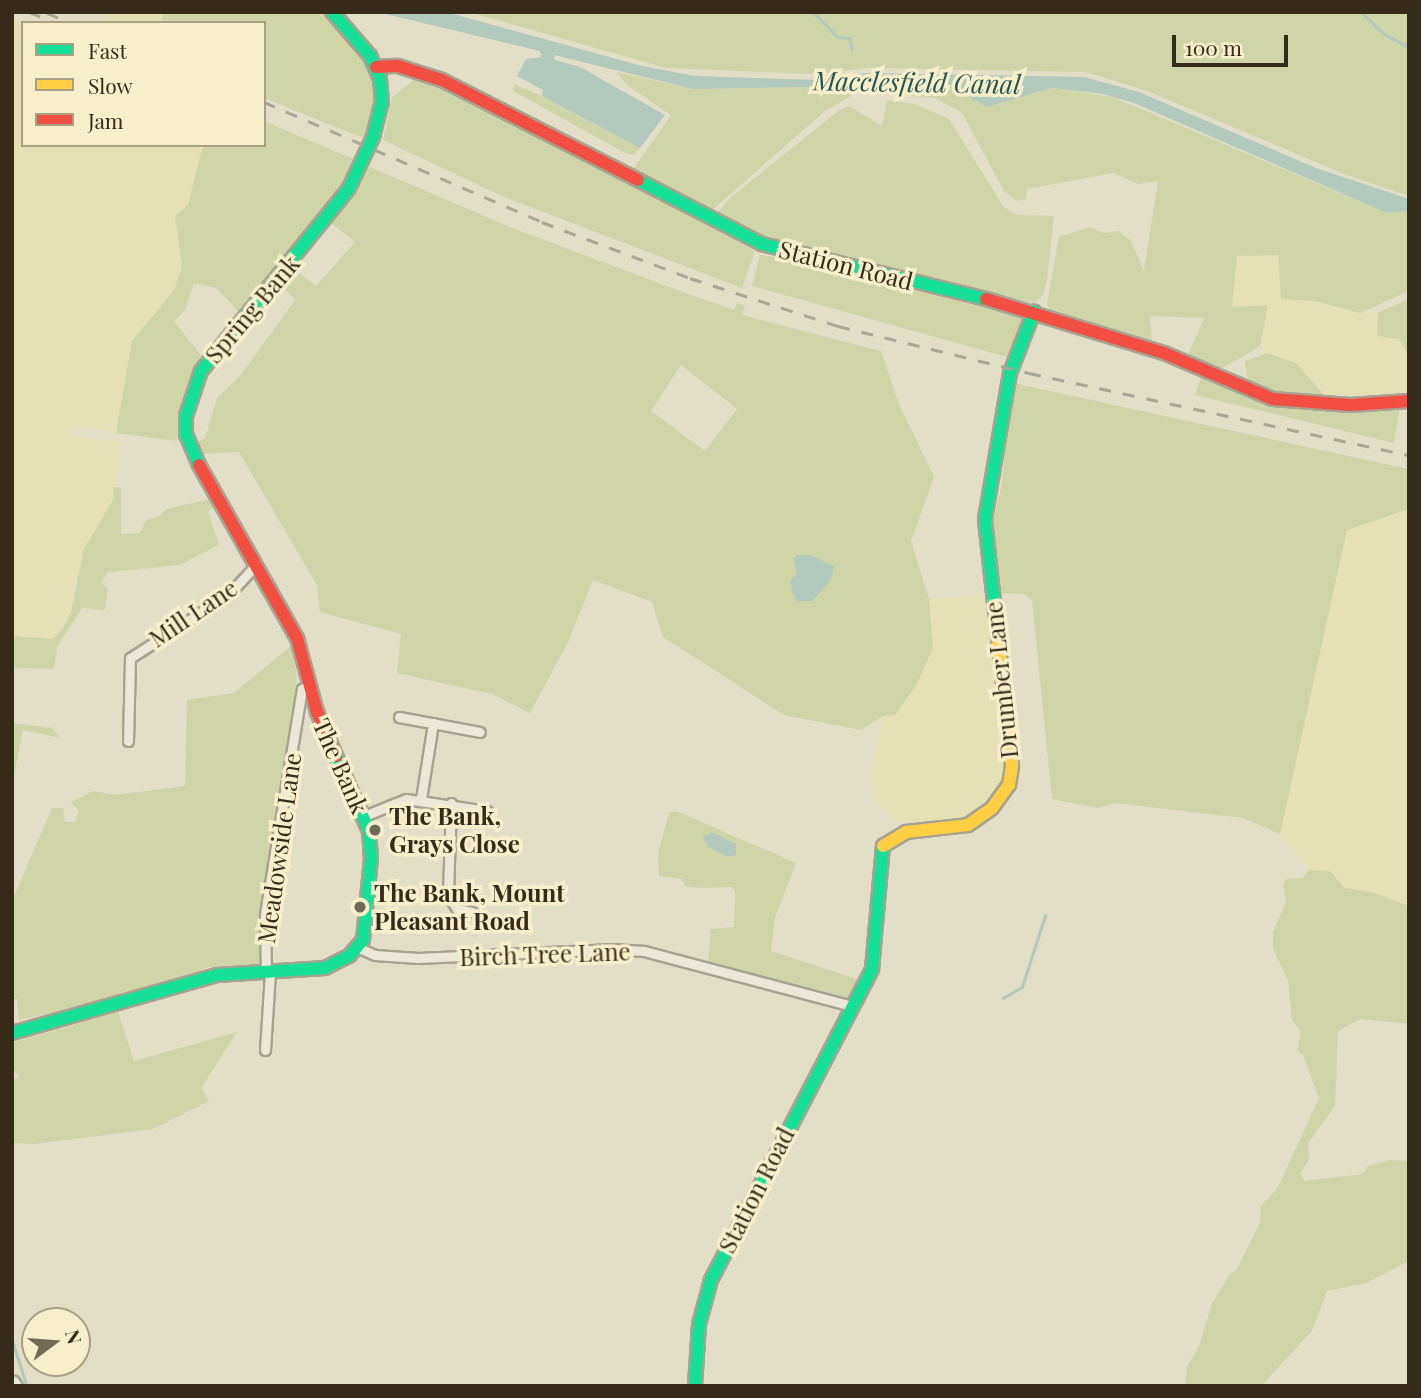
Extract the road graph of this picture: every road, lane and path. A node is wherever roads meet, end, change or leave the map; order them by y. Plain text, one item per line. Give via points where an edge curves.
1 (332, 12) edge
2 (376, 67) junction
3 (1034, 311) junction
4 (1409, 401) edge
5 (254, 567) junction
6 (303, 667) joint
7 (308, 685) junction
8 (399, 717) dead end
9 (433, 723) junction
10 (480, 732) dead end
11 (128, 741) dead end
12 (421, 799) junction
13 (451, 803) junction
14 (487, 811) dead end
15 (364, 816) junction
16 (472, 912) dead end
17 (359, 947) junction
18 (268, 973) junction
19 (852, 1006) junction
20 (12, 1033) edge
21 (265, 1050) dead end
22 (695, 1386) edge

1 - 2 street
2 - 3 street, Station Road via 398,66 442,80 762,244
2 - 5 street, Spring Bank via 382,102 359,172 295,260 216,350 192,391 186,416 187,443
3 - 4 street, Station Road via 1164,354 1273,399 1350,405
3 - 19 street, Drumber Lane via 1010,373 985,519 1012,765 1009,785 992,808 968,825 906,832 883,848 877,947 868,980
5 - 6 street, Spring Bank via 290,624
5 - 11 street, Mill Lane via 228,594 130,659
6 - 7 street, The Bank
7 - 15 street, The Bank
7 - 18 street, Meadowside Lane via 302,689 265,914
8 - 9 street
9 - 10 street
9 - 12 street
12 - 13 street
12 - 15 street via 396,801
13 - 14 street
13 - 16 street via 448,895 457,909
15 - 17 street, The Bank via 371,859 366,925
17 - 18 street via 325,968
17 - 19 street, Birch Tree Lane via 374,955 418,958 644,951
18 - 20 street via 218,975
18 - 21 street, Meadowside Lane
19 - 22 street, Station Road via 711,1280 698,1334

